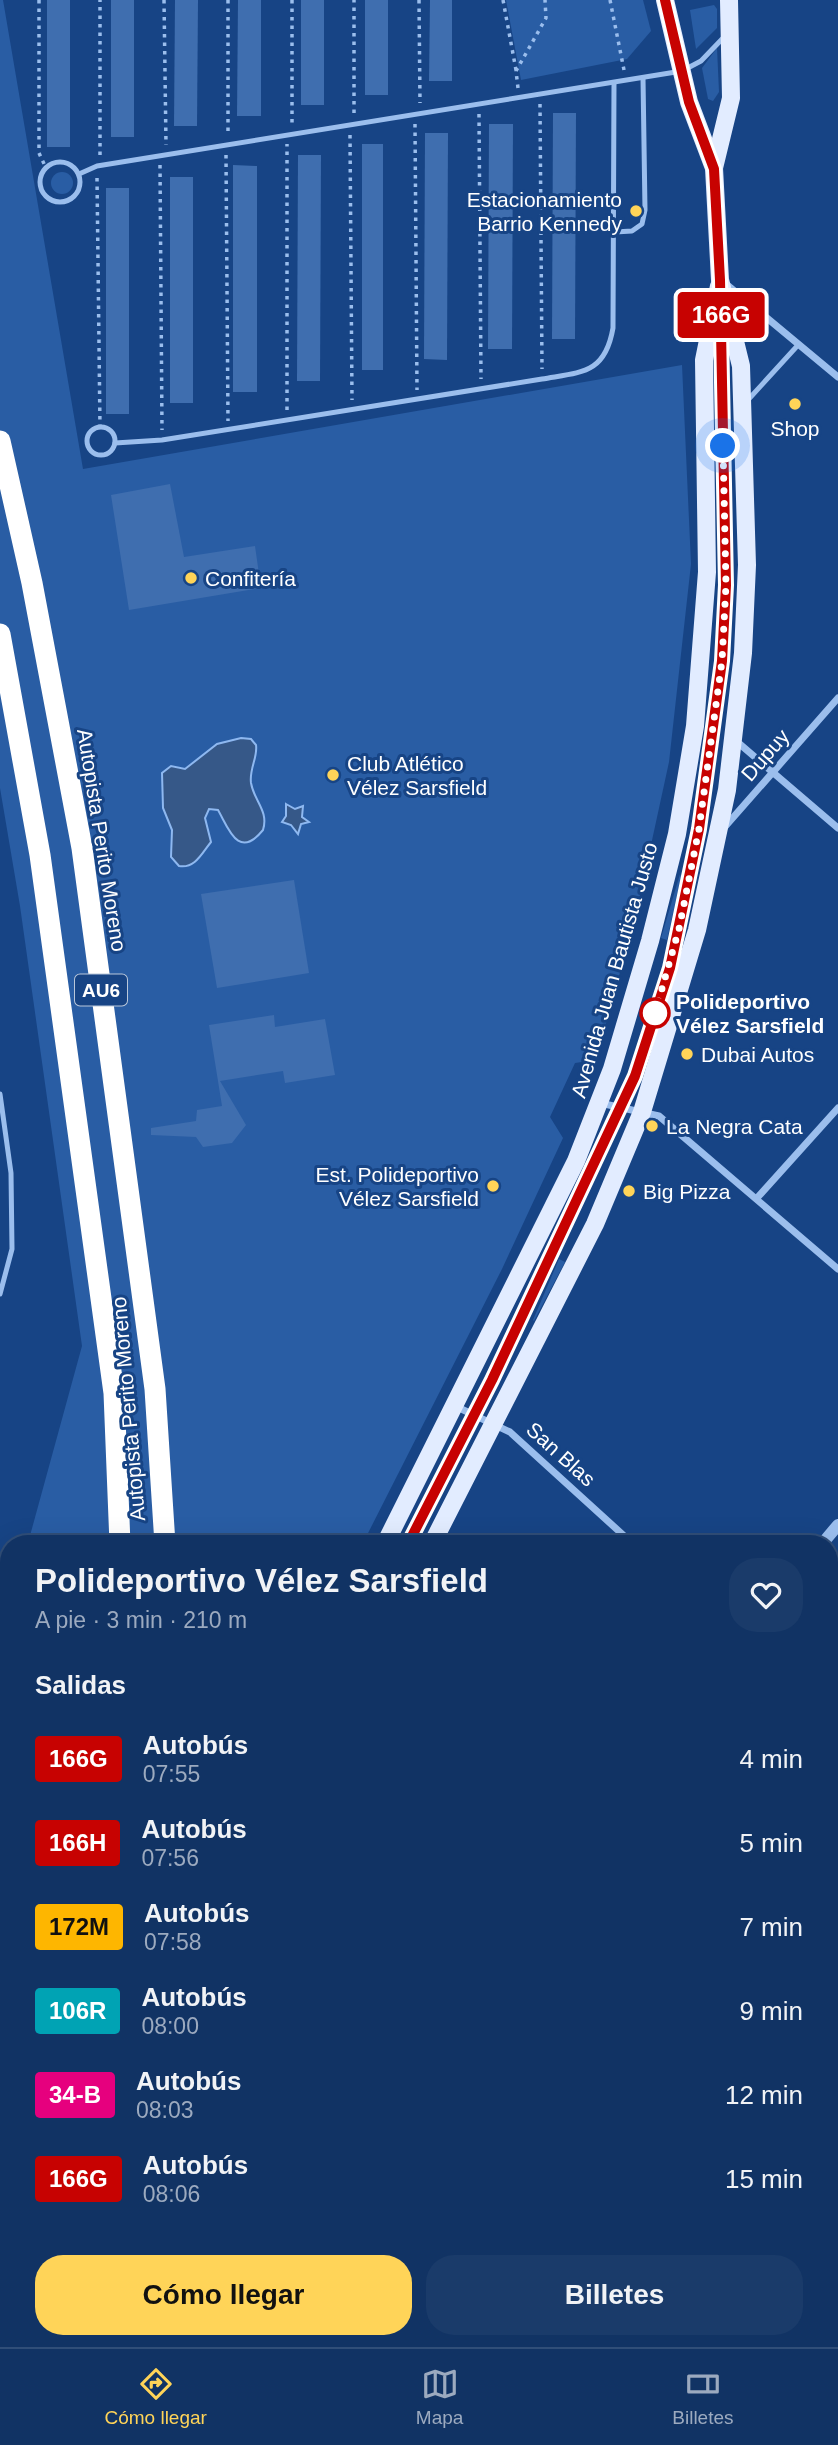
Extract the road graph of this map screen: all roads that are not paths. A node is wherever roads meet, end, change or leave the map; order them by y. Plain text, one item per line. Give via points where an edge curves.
1 (665, 0) edge
2 (729, 0) edge
3 (731, 28) junction
4 (682, 71) junction
5 (643, 78) junction
6 (614, 83) junction
7 (714, 169) junction
8 (79, 174) junction
9 (615, 232) junction
10 (720, 280) junction
11 (800, 343) junction
12 (838, 377) edge
13 (742, 406) junction
14 (0, 441) edge
15 (114, 443) junction
16 (0, 634) edge
17 (838, 698) edge
18 (734, 739) junction
19 (774, 772) junction
20 (838, 828) edge
21 (718, 835) junction
22 (0, 1094) edge
23 (599, 1103) junction
24 (622, 1107) junction
25 (838, 1108) edge
26 (642, 1112) junction
27 (757, 1198) junction
28 (838, 1269) edge
29 (0, 1294) edge
30 (454, 1406) junction
31 (473, 1415) junction
32 (492, 1424) junction
33 (120, 1535) edge
34 (164, 1535) edge
35 (390, 1535) edge
36 (413, 1535) edge
37 (436, 1535) edge
38 (623, 1535) edge

1 - 4 main road, Avenida Juan Bautista Justo
2 - 3 main road, Avenida Juan Bautista Justo
3 - 4 lane via 701,61
3 - 7 main road, Avenida Juan Bautista Justo via 731,98
4 - 5 lane
4 - 7 main road, Avenida Juan Bautista Justo
5 - 6 lane
5 - 9 lane via 645,210 642,224 632,231
6 - 8 lane via 163,155
6 - 9 lane
7 - 10 main road, Avenida Juan Bautista Justo
8 - 8 lane via 63,162 46,167 40,183 53,200 73,197 80,187
9 - 15 lane via 613,328 604,357 596,366 542,379 228,430
10 - 11 street
10 - 13 main road, Avenida Juan Bautista Justo via 741,366
10 - 23 main road, Avenida Juan Bautista Justo via 704,360 707,572 695,726 677,834 650,941
10 - 24 lane via 726,585 722,661 699,829 679,929 641,1061
11 - 12 street
11 - 13 lane
13 - 18 main road, Avenida Juan Bautista Justo via 747,565
14 - 34 highway, Autopista Perito Moreno / AU6 via 82,848 155,1389
15 - 15 lane via 110,431 100,427 87,437 90,450 101,455
16 - 33 highway, Autopista Perito Moreno / AU6 via 40,855 114,1393
17 - 19 street, Dupuy
18 - 19 street
18 - 21 main road, Avenida Juan Bautista Justo
19 - 20 street
19 - 21 street, Dupuy
21 - 26 main road, Avenida Juan Bautista Justo via 698,930
22 - 29 lane via 11,1173 12,1237
23 - 24 street
23 - 30 main road, Avenida Juan Bautista Justo via 559,1197
24 - 26 street
24 - 31 lane
25 - 27 street
26 - 27 street via 659,1116
26 - 32 main road, Avenida Juan Bautista Justo via 594,1224
27 - 28 street
30 - 31 street, San Blas
30 - 35 main road, Avenida Juan Bautista Justo
31 - 32 street, San Blas
31 - 36 lane
32 - 37 main road, Avenida Juan Bautista Justo
32 - 38 street, San Blas via 510,1432

